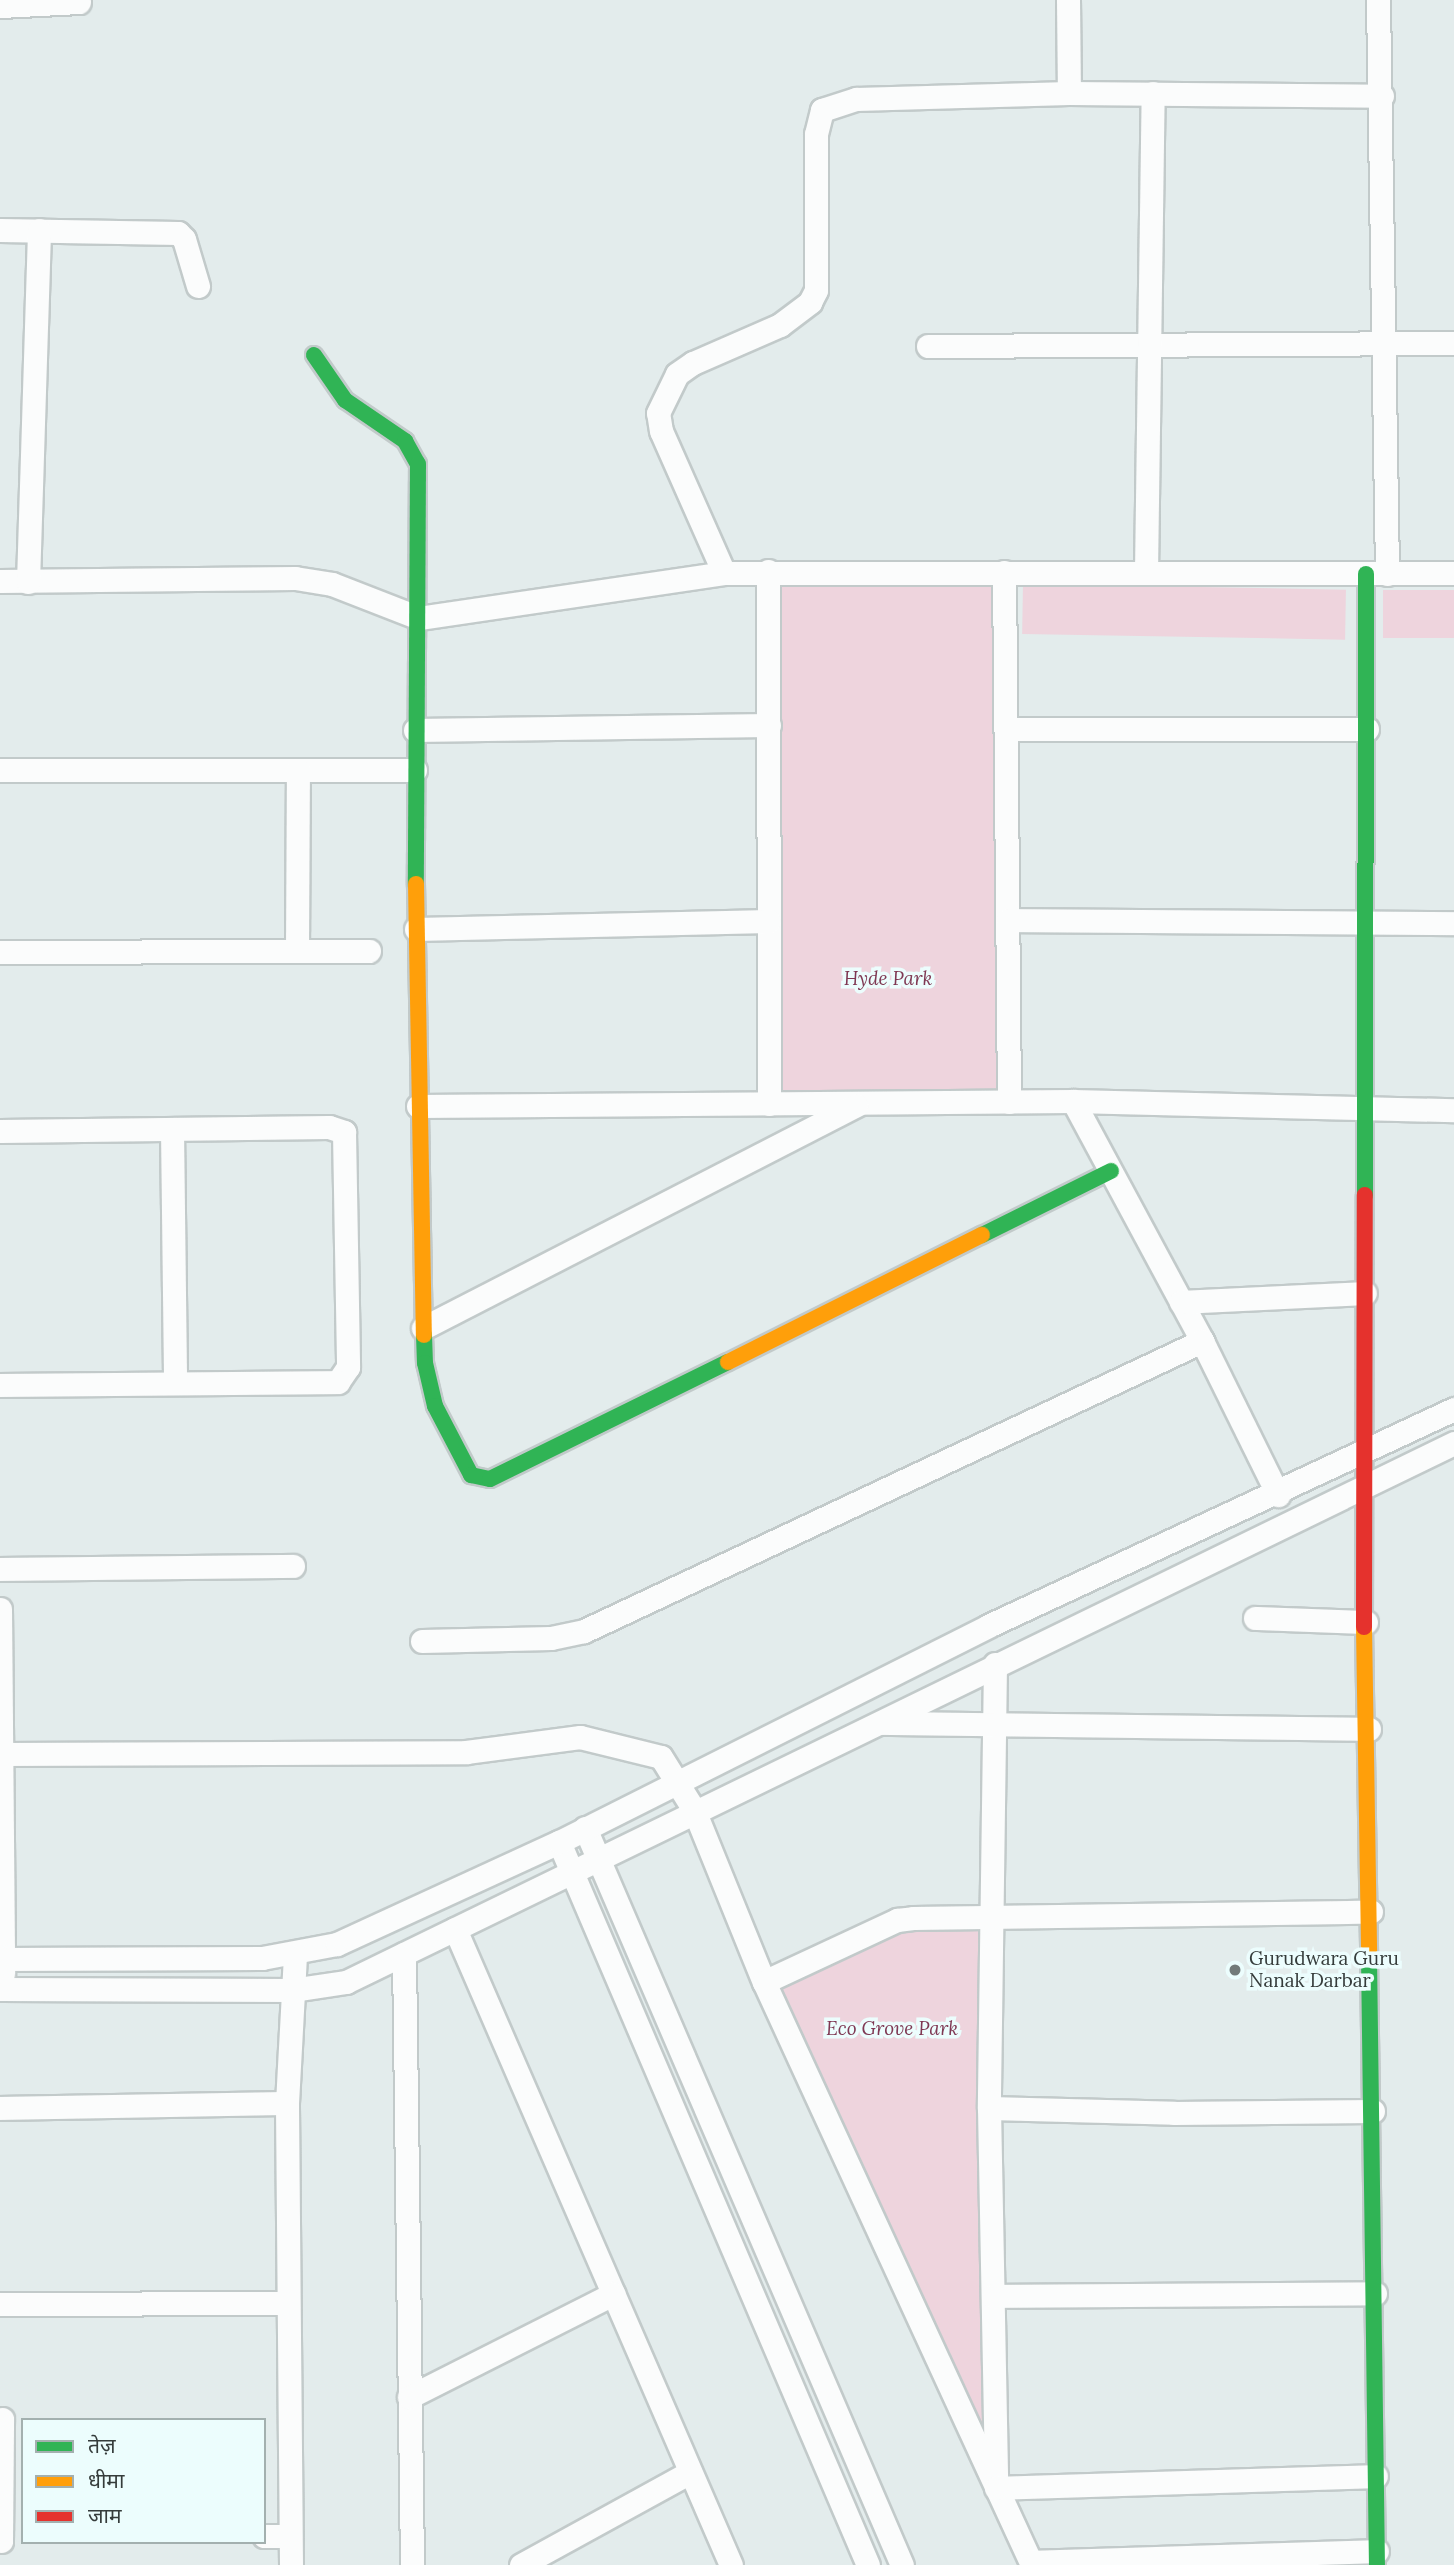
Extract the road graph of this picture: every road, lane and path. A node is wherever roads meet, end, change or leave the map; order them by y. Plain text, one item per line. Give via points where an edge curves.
1 (1068, 0) edge
2 (1378, 0) edge
3 (79, 2) dead end
4 (0, 6) edge
5 (1069, 93) junction
6 (1153, 93) junction
7 (1382, 96) junction
8 (0, 230) edge
9 (39, 230) junction
10 (198, 286) dead end
11 (1151, 343) junction
12 (1386, 343) junction
13 (1454, 343) edge
14 (928, 346) dead end
15 (314, 355) dead end
16 (768, 571) junction
17 (1004, 572) junction
18 (1146, 572) junction
19 (724, 573) junction
20 (1454, 573) edge
21 (1377, 574) junction
22 (0, 581) edge
23 (28, 582) junction
24 (419, 618) junction
25 (769, 725) junction
26 (1007, 729) junction
27 (415, 730) junction
28 (1367, 730) junction
29 (0, 769) edge
30 (298, 769) junction
31 (415, 769) junction
32 (1008, 920) junction
33 (769, 921) junction
34 (1454, 923) edge
35 (1368, 924) junction
36 (416, 929) junction
37 (297, 951) junction
38 (369, 951) dead end
39 (0, 952) edge
40 (1073, 1101) junction
41 (1009, 1102) junction
42 (860, 1103) junction
43 (769, 1104) junction
44 (418, 1106) junction
45 (1366, 1109) junction
46 (1454, 1110) edge
47 (172, 1129) junction
48 (0, 1131) edge
49 (1111, 1171) junction
50 (1365, 1293) junction
51 (1181, 1302) junction
52 (423, 1328) junction
53 (1202, 1341) junction
54 (175, 1383) junction
55 (0, 1385) edge
56 (1454, 1409) edge
57 (1454, 1443) edge
58 (1363, 1453) junction
59 (1364, 1487) junction
60 (1278, 1495) junction
61 (293, 1566) dead end
62 (0, 1569) edge
63 (0, 1609) edge
64 (1255, 1618) dead end
65 (1366, 1622) junction
66 (422, 1642) dead end
67 (995, 1664) junction
68 (879, 1723) junction
69 (994, 1726) junction
70 (1369, 1729) junction
71 (0, 1754) edge
72 (678, 1779) junction
73 (694, 1810) junction
74 (585, 1828) junction
75 (558, 1842) junction
76 (601, 1858) junction
77 (572, 1873) junction
78 (1371, 1912) junction
79 (990, 1918) junction
80 (455, 1929) junction
81 (295, 1954) junction
82 (404, 1954) junction
83 (1, 1959) edge
84 (764, 1982) junction
85 (2, 1989) edge
86 (292, 1990) junction
87 (287, 2103) junction
88 (0, 2108) edge
89 (989, 2108) junction
90 (1373, 2110) junction
91 (1375, 2293) junction
92 (613, 2294) junction
93 (993, 2296) junction
94 (288, 2303) junction
95 (0, 2304) edge
96 (409, 2397) junction
97 (2, 2419) dead end
98 (691, 2472) junction
99 (1376, 2476) junction
100 (996, 2488) junction
101 (266, 2536) edge
102 (289, 2536) junction
103 (8, 2540) edge
104 (1377, 2558) edge
105 (1031, 2563) edge
106 (290, 2565) edge
107 (412, 2565) edge
108 (521, 2565) edge
109 (731, 2565) edge
110 (868, 2565) edge
111 (902, 2565) edge

1 - 5 street
2 - 7 street
3 - 4 street
5 - 6 street
5 - 19 street via 856,99 822,110 816,134 816,290 804,308 780,325 677,374 658,413 660,431
6 - 7 street
6 - 11 street
7 - 12 street
8 - 9 street
9 - 10 street via 178,233
9 - 23 street
11 - 12 street
11 - 14 street
11 - 18 street
12 - 13 street
12 - 21 street
15 - 24 street via 345,400 415,452 420,477
16 - 17 street
16 - 19 street
16 - 25 street
17 - 18 street
17 - 26 street
18 - 21 street
19 - 24 street
20 - 21 street
21 - 28 street
22 - 23 street
23 - 24 street via 312,580
24 - 27 street
25 - 27 street
25 - 33 street
26 - 28 street
26 - 32 street
27 - 31 street
28 - 35 street
29 - 30 street
30 - 31 street
30 - 37 street
31 - 36 street
32 - 35 street
32 - 41 street
33 - 36 street
33 - 43 street
34 - 35 street
35 - 45 street
36 - 44 street
37 - 38 street
37 - 39 street
40 - 41 street
40 - 45 street
40 - 49 street
41 - 42 street
42 - 43 street
42 - 52 street
43 - 44 street
44 - 52 street
45 - 46 street
45 - 50 street
47 - 48 street
47 - 54 street
47 - 54 street via 329,1127 345,1132 348,1148 348,1367 344,1379
49 - 51 street
49 - 52 street via 490,1479 471,1475 435,1406
50 - 51 street
50 - 58 street
51 - 53 street
53 - 60 street
53 - 66 street via 573,1635
54 - 55 street
56 - 58 street
57 - 59 street
58 - 59 street
58 - 60 street
59 - 65 street
59 - 67 street
60 - 72 street via 988,1626
61 - 62 street
63 - 71 street
64 - 65 street
65 - 70 street
67 - 68 street
67 - 69 street
68 - 69 street
68 - 73 street
69 - 70 street
69 - 79 street
70 - 78 street
71 - 72 street via 466,1752 580,1737 653,1754
71 - 83 street
72 - 73 street
72 - 74 street
73 - 76 street
73 - 84 street
74 - 75 street
74 - 76 street
75 - 77 street
75 - 81 street via 337,1944
76 - 77 street
76 - 111 street
77 - 80 street
77 - 110 street
78 - 79 street
78 - 90 street
79 - 84 street via 897,1920
79 - 89 street
80 - 82 street
80 - 92 street
81 - 83 street
81 - 86 street
82 - 86 street via 346,1982
82 - 96 street
83 - 85 street
84 - 100 street
85 - 86 street
86 - 87 street
87 - 88 street
87 - 94 street
89 - 90 street via 1174,2113
89 - 93 street
90 - 91 street
91 - 93 street
91 - 99 street
92 - 96 street
92 - 98 street
93 - 100 street
94 - 95 street
94 - 102 street
96 - 107 street
97 - 103 street
98 - 108 street
98 - 109 street
99 - 100 street
99 - 104 street
100 - 105 street
101 - 102 street
102 - 106 street
104 - 105 street

